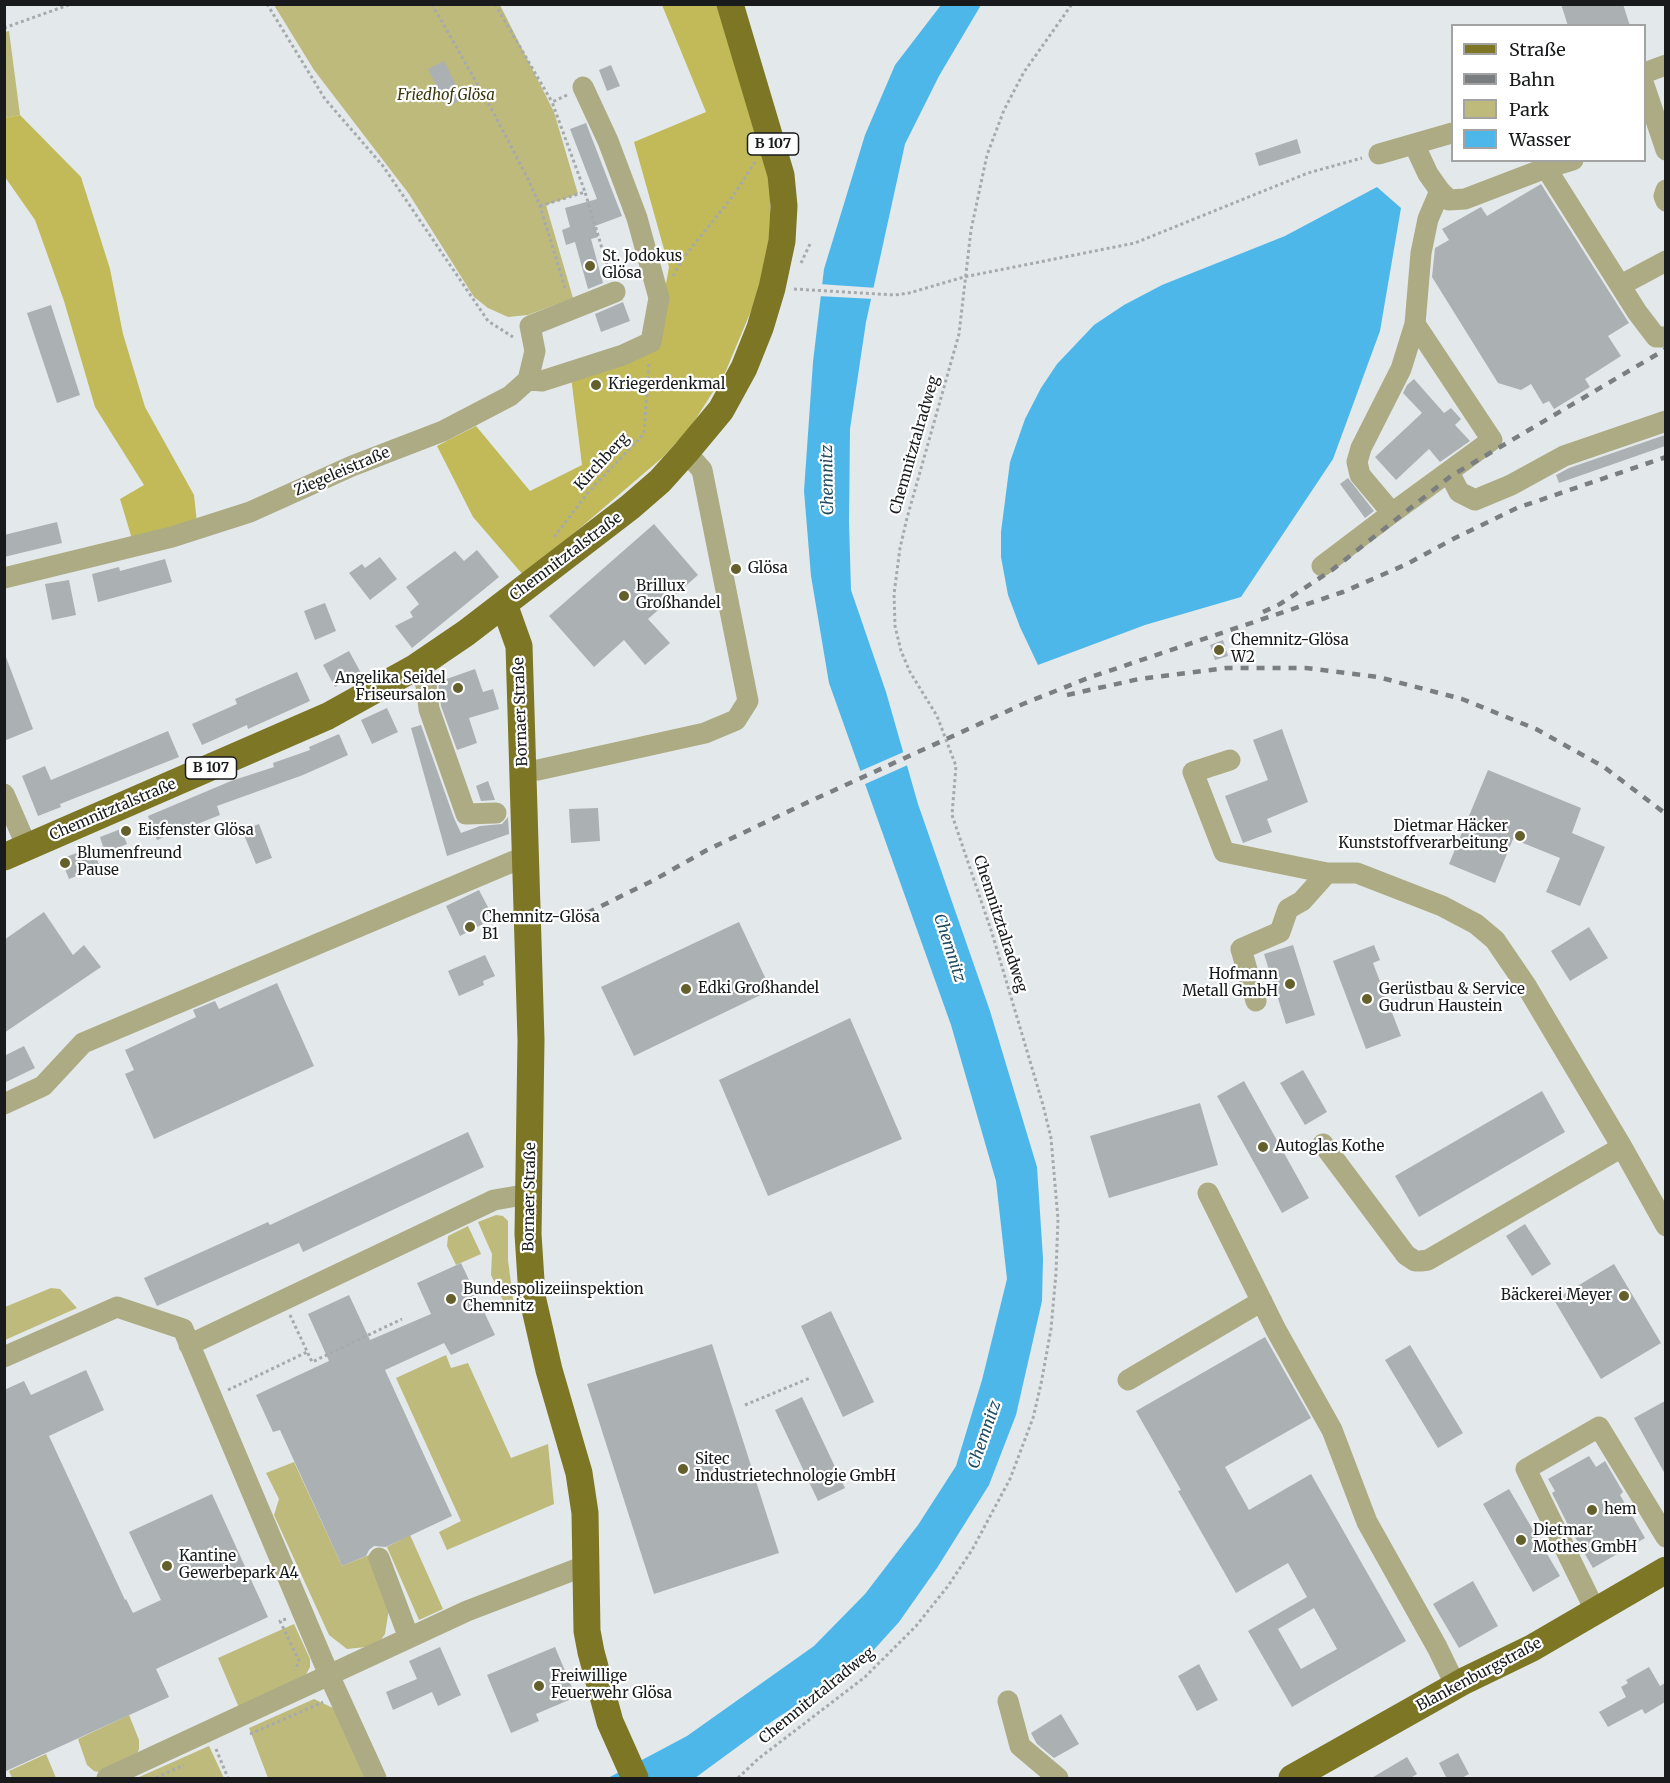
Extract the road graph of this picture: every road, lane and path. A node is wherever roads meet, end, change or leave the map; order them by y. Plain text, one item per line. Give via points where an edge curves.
1 (71, 4) edge
2 (267, 4) edge
3 (432, 4) edge
4 (495, 4) edge
5 (730, 4) edge
6 (1072, 4) edge
7 (4, 28) edge
8 (1665, 66) edge
9 (1646, 72) edge
10 (583, 87) joint
11 (1646, 94) edge
12 (552, 102) junction
13 (1451, 133) edge
14 (771, 137) junction
15 (1657, 142) edge
16 (1414, 144) junction
17 (1379, 154) joint
18 (1566, 162) edge
19 (1546, 168) junction
20 (1665, 190) edge
21 (1440, 191) junction
22 (585, 192) junction
23 (1665, 201) edge
24 (540, 206) junction
25 (1665, 261) edge
26 (964, 277) junction
27 (1621, 285) junction
28 (801, 289) dead end
29 (615, 292) joint
30 (659, 298) junction
31 (572, 310) junction
32 (1415, 324) junction
33 (1665, 337) edge
34 (651, 342) junction
35 (535, 351) junction
36 (528, 380) junction
37 (1665, 421) edge
38 (686, 452) junction
39 (1449, 472) junction
40 (1392, 513) junction
41 (548, 545) dead end
42 (1322, 566) dead end
43 (4, 578) edge
44 (504, 604) junction
45 (416, 667) junction
46 (1230, 760) dead end
47 (524, 770) junction
48 (4, 794) edge
49 (496, 813) dead end
50 (16, 852) edge
51 (526, 856) junction
52 (1327, 873) junction
53 (1256, 1001) dead end
54 (4, 1104) edge
55 (1323, 1144) dead end
56 (1622, 1148) junction
57 (1208, 1192) dead end
58 (529, 1194) junction
59 (1665, 1226) edge
60 (283, 1300) junction
61 (1262, 1301) junction
62 (402, 1319) dead end
63 (189, 1345) junction
64 (308, 1352) junction
65 (4, 1357) edge
66 (810, 1378) dead end
67 (1128, 1380) dead end
68 (212, 1397) junction
69 (745, 1405) dead end
70 (1665, 1537) edge
71 (379, 1558) dead end
72 (587, 1565) junction
73 (1665, 1570) edge
74 (1595, 1610) junction
75 (303, 1613) junction
76 (409, 1638) junction
77 (329, 1675) junction
78 (1456, 1686) junction
79 (297, 1690) junction
80 (338, 1696) junction
81 (1008, 1701) dead end
82 (246, 1736) dead end
83 (226, 1745) dead end
84 (188, 1763) dead end
85 (107, 1779) edge
86 (156, 1779) edge
87 (228, 1779) edge
88 (376, 1779) edge
89 (635, 1779) edge
90 (738, 1779) edge
91 (1058, 1779) edge
92 (1292, 1779) edge

1 - 7 path
2 - 35 path via 325,99 383,166 488,321
3 - 24 path
4 - 12 path
5 - 14 main road, Chemnitztalstraße / B 107
6 - 26 path, Chemnitztalradweg via 1024,72 995,133 977,197
8 - 9 street
10 - 12 path
10 - 30 street via 637,218
11 - 15 street
12 - 22 path
13 - 16 street
14 - 30 path
14 - 38 main road, Chemnitztalstraße / B 107 via 784,206 782,241 772,288 744,368 721,410
16 - 17 street
16 - 21 street
17 - 26 path via 1308,173 1135,243
18 - 19 street
19 - 21 street via 1457,201 1449,200
19 - 27 street
20 - 23 street
21 - 32 street via 1428,219 1421,253
22 - 24 path
22 - 29 path
24 - 31 path
25 - 27 street
26 - 28 path via 896,295
26 - 90 path, Chemnitztalradweg via 959,334 900,548 894,594 895,626 910,672 937,717 956,766 952,815 995,945 1051,1138 1058,1219 1051,1329 1033,1418 1010,1479 948,1586 916,1626 865,1677 758,1759
27 - 33 street via 1656,337
29 - 31 street
30 - 34 street
31 - 35 street via 530,326
32 - 39 street via 1492,440
32 - 40 street via 1401,369 1357,462 1360,475
34 - 36 street via 543,381
34 - 41 path, Kirchberg via 644,434 590,490
35 - 36 street
36 - 43 street, Ziegeleistraße via 510,396 443,431 250,512 172,537
37 - 39 street via 1564,456 1475,500 1459,492
38 - 44 main road, Chemnitztalstraße / B 107 via 630,507
38 - 47 street via 702,470 748,701 736,720 705,733
39 - 40 street
40 - 42 street
44 - 45 main road, Chemnitztalstraße / B 107
44 - 47 main road, Bornaer Straße via 519,646
45 - 49 street via 426,684 429,709 466,814
45 - 50 main road, Chemnitztalstraße / B 107 via 328,716
46 - 52 street via 1193,772 1224,852
47 - 51 main road, Bornaer Straße
48 - 50 street
51 - 54 street via 83,1043 43,1086
51 - 58 main road, Bornaer Straße via 531,1040
52 - 53 street via 1302,901 1288,909 1280,932 1241,950
52 - 56 street via 1357,873 1411,892 1476,924 1495,940
55 - 56 street via 1406,1255 1415,1261 1428,1260
56 - 59 street
57 - 61 street
58 - 60 street via 494,1200
58 - 72 main road, Bornaer Straße via 532,1296 579,1473
60 - 63 street
60 - 64 path
61 - 67 street
61 - 78 street via 1332,1431 1367,1522
62 - 64 path via 312,1362
63 - 65 street via 183,1329 117,1307
63 - 68 street
64 - 68 path
66 - 69 path
68 - 75 street
70 - 74 street via 1599,1427 1526,1469
71 - 76 street
72 - 76 street
72 - 89 main road, Bornaer Straße via 591,1652 603,1702
73 - 74 main road, Blankenburgstraße
74 - 78 main road, Blankenburgstraße via 1532,1648
75 - 77 street
75 - 79 path via 280,1621 298,1661 290,1680
76 - 77 street
77 - 79 street
77 - 80 street
78 - 92 main road, Blankenburgstraße
79 - 85 street
80 - 82 path
80 - 88 street
81 - 91 street via 1020,1746
83 - 87 path via 216,1749
84 - 86 path

